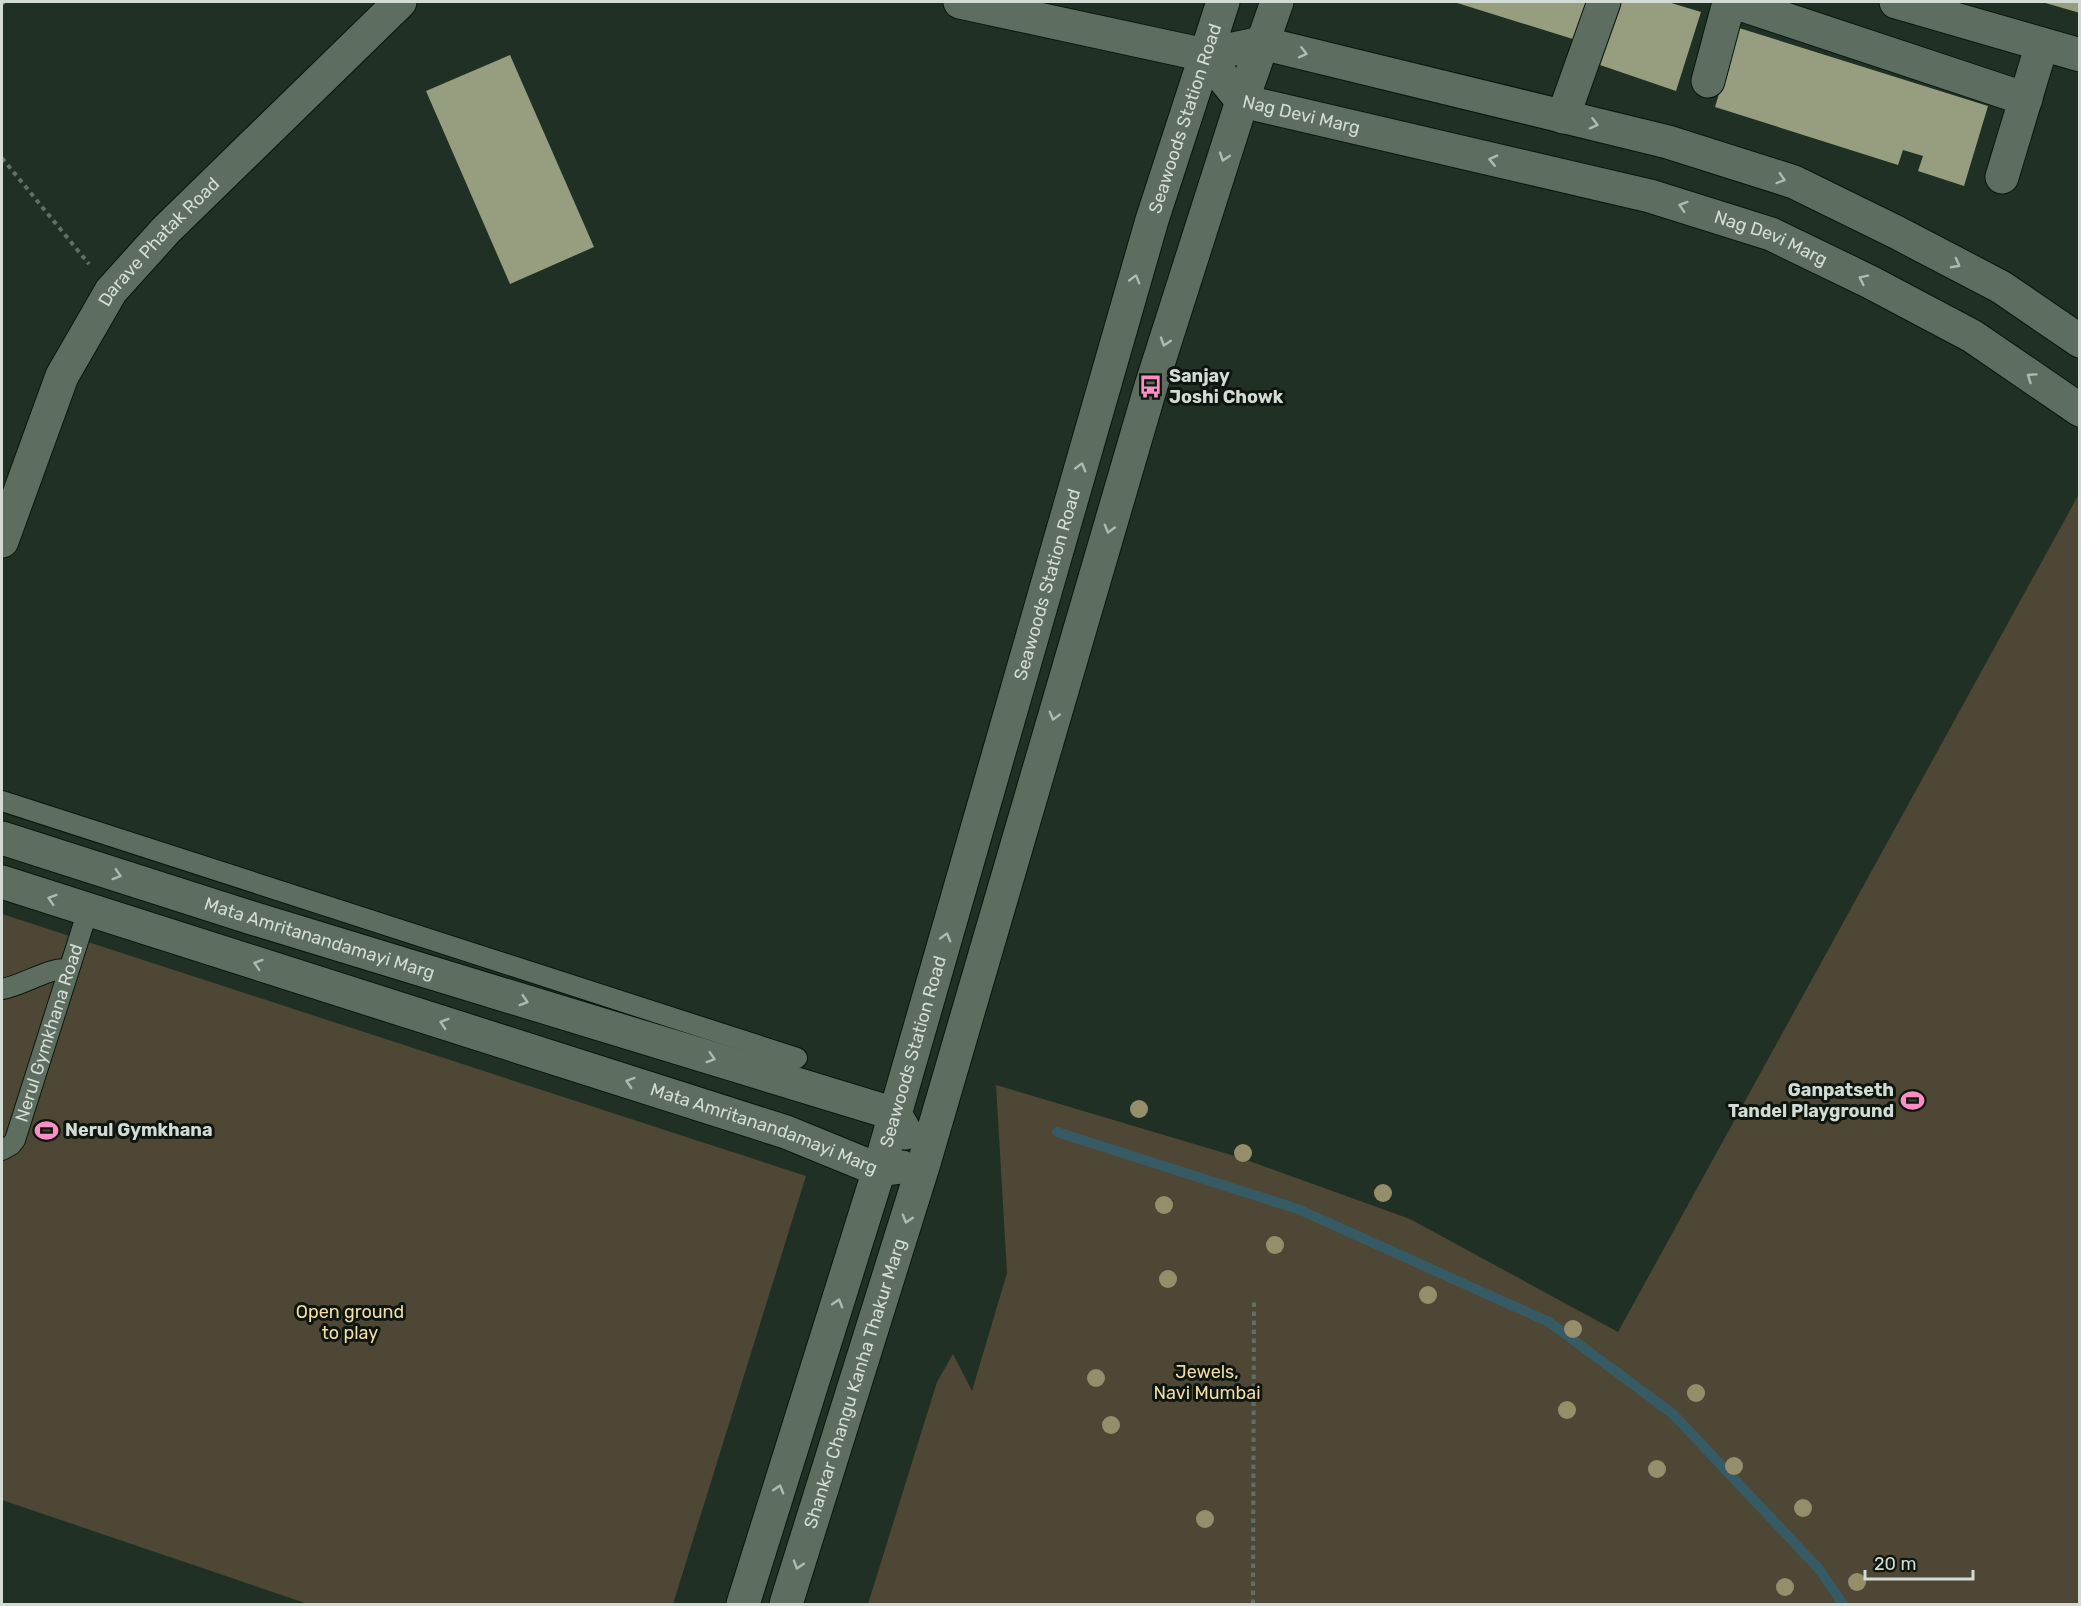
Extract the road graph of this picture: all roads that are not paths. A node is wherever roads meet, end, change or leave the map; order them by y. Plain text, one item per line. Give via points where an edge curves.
1 (400, 2) edge
2 (960, 2) edge
3 (1223, 2) edge
4 (1277, 2) edge
5 (1604, 2) edge
6 (1896, 2) edge
7 (1743, 3) edge
8 (1988, 14) edge
9 (1262, 42) junction
10 (2043, 44) junction
11 (1205, 55) junction
12 (2079, 55) edge
13 (1708, 81) dead end
14 (2026, 99) junction
15 (1242, 101) junction
16 (1563, 117) junction
17 (2002, 177) dead end
18 (2079, 341) edge
19 (2079, 410) edge
20 (2, 541) edge
21 (2, 801) edge
22 (2, 838) edge
23 (2, 882) edge
24 (262, 885) junction
25 (88, 910) junction
26 (252, 918) junction
27 (68, 970) junction
28 (2, 989) edge
29 (797, 1058) dead end
30 (895, 1114) junction
31 (2, 1150) edge
32 (924, 1163) junction
33 (879, 1170) junction
34 (743, 1605) edge
35 (786, 1605) edge

1 - 20 main road, Darave Phatak Road via 166,230 111,291 62,376
2 - 11 main road
3 - 11 main road, Seawoods Station Road
4 - 9 main road
5 - 16 main road
6 - 8 main road
7 - 13 main road via 1727,10
7 - 14 main road
8 - 10 main road
9 - 11 main road
9 - 15 main road
9 -> 16 main road
10 - 12 main road
10 - 14 main road
11 - 15 main road, Nag Devi Marg
30 -> 11 main road, Seawoods Station Road via 1152,220
14 - 17 main road
19 -> 15 main road, Nag Devi Marg via 1972,336 1771,234 1650,196
15 -> 32 main road via 1151,386
16 -> 18 main road via 1668,142 1794,182 2001,287
21 - 24 lane
22 -> 26 main road, Mata Amritanandamayi Marg
25 -> 23 main road, Mata Amritanandamayi Marg
24 - 26 lane
24 - 29 lane
25 - 27 lane, Nerul Gymkhana Road
33 -> 25 main road, Mata Amritanandamayi Marg via 786,1132
26 -> 30 main road, Mata Amritanandamayi Marg
27 - 28 lane via 58,968
27 - 31 lane, Nerul Gymkhana Road via 15,1140
30 - 32 main road
30 - 33 main road, Seawoods Station Road
32 - 33 main road, Mata Amritanandamayi Marg
32 -> 35 main road, Shankar Changu Kanha Thakur Marg
34 -> 33 main road

